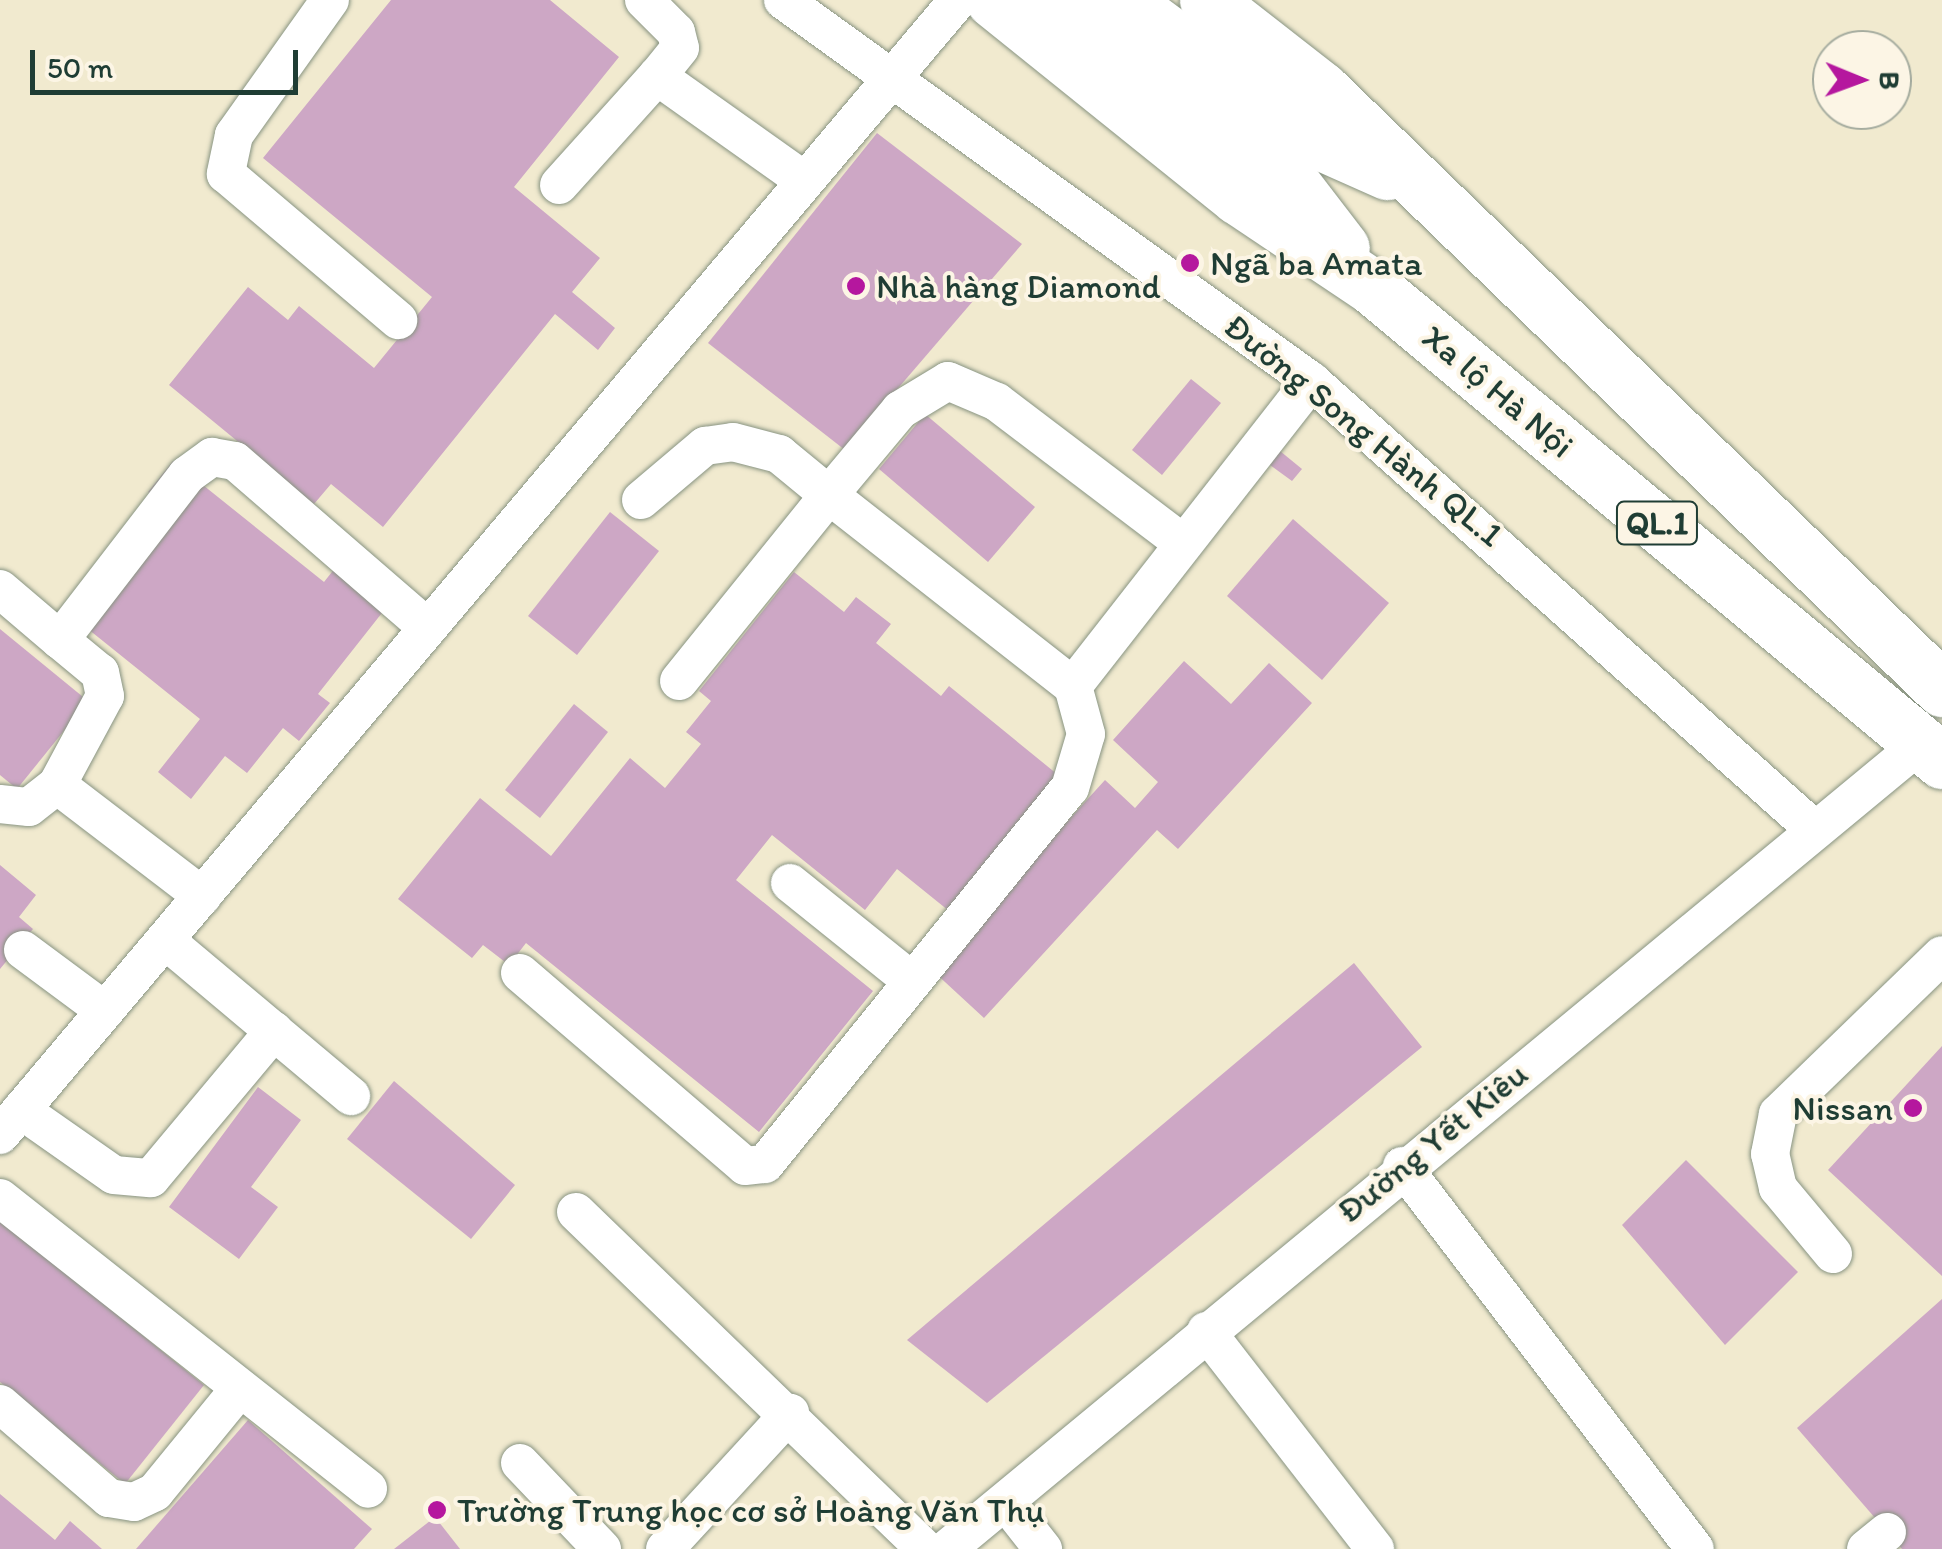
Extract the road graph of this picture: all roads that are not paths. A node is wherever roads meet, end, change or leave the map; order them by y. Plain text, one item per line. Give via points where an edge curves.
1 (330, 0) edge
2 (644, 0) edge
3 (783, 0) edge
4 (958, 0) edge
5 (993, 0) edge
6 (1056, 0) edge
7 (1122, 0) edge
8 (1207, 0) edge
9 (656, 76) junction
10 (894, 76) junction
11 (1292, 151) junction
12 (806, 181) junction
13 (1410, 182) junction
14 (559, 185) dead end
15 (1371, 286) junction
16 (398, 320) dead end
17 (1310, 381) junction
18 (829, 495) junction
19 (642, 500) dead end
20 (1183, 543) junction
21 (0, 588) edge
22 (428, 628) junction
23 (60, 640) junction
24 (678, 680) dead end
25 (1072, 686) junction
26 (1942, 689) edge
27 (1933, 752) edge
28 (56, 785) junction
29 (0, 804) edge
30 (1815, 830) junction
31 (790, 883) dead end
32 (202, 896) junction
33 (166, 940) junction
34 (23, 950) dead end
35 (1942, 955) edge
36 (520, 973) dead end
37 (912, 982) junction
38 (105, 1011) junction
39 (274, 1031) junction
40 (351, 1096) dead end
41 (11, 1123) edge
42 (1402, 1166) junction
43 (0, 1198) edge
44 (576, 1212) dead end
45 (1833, 1254) dead end
46 (1206, 1331) junction
47 (240, 1388) junction
48 (0, 1404) edge
49 (790, 1413) junction
50 (520, 1463) dead end
51 (368, 1489) dead end
52 (1006, 1502) junction
53 (602, 1549) edge
54 (665, 1549) edge
55 (925, 1549) edge
56 (947, 1549) edge
57 (1042, 1549) edge
58 (1374, 1549) edge
59 (1695, 1549) edge

1 - 16 street via 234,135 226,174
2 - 9 street via 680,48
3 - 10 street, Đường Song Hành QL.1
4 - 10 street
5 - 15 highway, Xa lộ Hà Nội / QL.1 via 1238,196
6 - 11 highway, QL.1
7 - 11 highway, QL.1
8 - 13 highway, QL.1 via 1321,89
9 - 12 street
9 - 14 street
10 - 12 street
10 - 17 street, Đường Song Hành QL.1
11 - 13 highway, QL.1
11 - 15 highway, QL.1
12 - 22 street
13 - 26 highway, QL.1
15 - 27 highway, Xa lộ Hà Nội / QL.1
17 - 20 street
17 - 30 street, Đường Song Hành QL.1
18 - 19 street via 779,454 733,442 705,446
18 - 20 street via 900,410 948,381 997,402
18 - 24 street
18 - 25 street
20 - 25 street
21 - 23 street
22 - 23 street via 235,460 212,457 186,475
22 - 32 street
23 - 28 street via 100,673 105,696
25 - 37 street via 1086,734 1070,788
27 - 30 street, Đường Yết Kiêu
28 - 29 street via 30,807
28 - 32 street
30 - 42 street, Đường Yết Kiêu
31 - 37 street
32 - 33 street
33 - 38 street
33 - 39 street
34 - 38 street
35 - 45 street via 1778,1114 1770,1154 1778,1188
36 - 37 street via 746,1166 764,1164
38 - 41 street
39 - 40 street
39 - 41 street via 150,1178 114,1175
42 - 46 street, Đường Yết Kiêu
42 - 59 street
43 - 47 street
44 - 49 street
46 - 52 street, Đường Yết Kiêu
46 - 58 street
47 - 48 street via 155,1492 134,1502 110,1498
47 - 51 street
49 - 54 street
49 - 55 street
50 - 53 street
52 - 56 street, Đường Yết Kiêu
52 - 57 street

